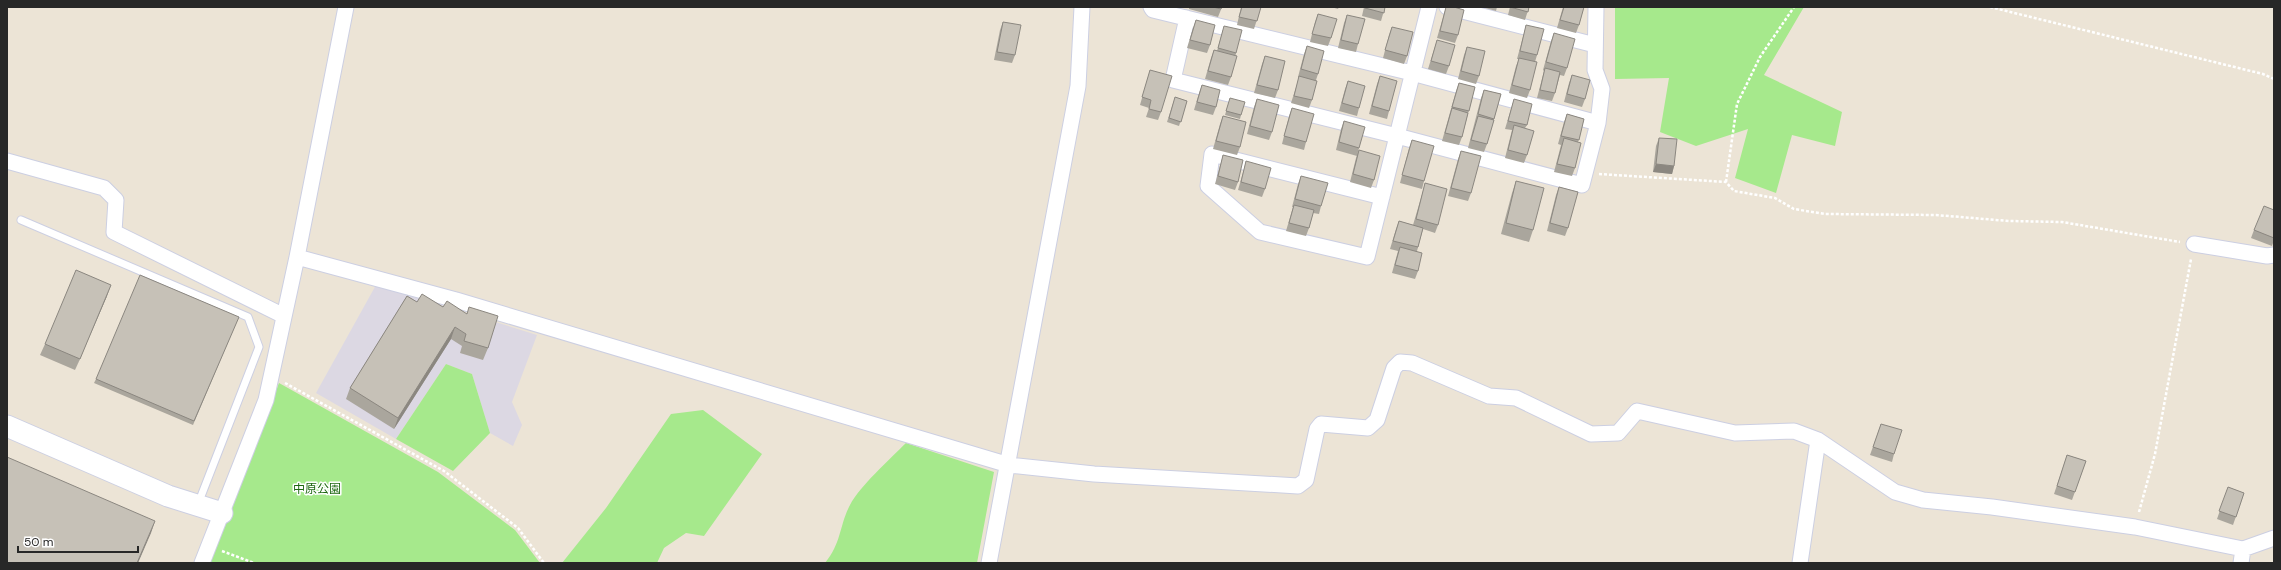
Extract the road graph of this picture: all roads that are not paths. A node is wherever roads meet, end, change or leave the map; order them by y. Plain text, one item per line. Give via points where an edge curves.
1 (346, 7) edge
2 (1082, 7) edge
3 (1151, 7) edge
4 (1429, 7) edge
5 (1447, 7) edge
6 (1596, 7) edge
7 (1187, 18) junction
8 (1595, 45) junction
9 (1412, 72) junction
10 (1598, 123) junction
11 (1397, 136) junction
12 (7, 161) edge
13 (1382, 197) junction
14 (21, 220) dead end
15 (2194, 244) road end
16 (2274, 255) edge
17 (297, 257) junction
18 (284, 316) junction
19 (7, 426) edge
20 (1818, 440) junction
21 (1009, 465) junction
22 (198, 506) junction
23 (222, 513) junction
24 (2274, 538) edge
25 (2242, 556) edge
26 (202, 563) edge
27 (989, 563) edge
28 (1800, 563) edge

1 - 17 street
2 - 21 street via 1078,86
3 - 7 street via 1153,10
4 - 9 street
5 - 8 street
6 - 8 street
7 - 9 street
7 - 11 street via 1173,80
8 - 10 street via 1595,70 1602,89
9 - 10 street
9 - 11 street
10 - 11 street via 1582,185
11 - 13 street
12 - 18 street via 104,188 116,200 114,232
13 - 13 street via 1367,257 1260,232 1208,186 1212,154
14 - 22 lane via 248,317 259,347
15 - 16 street
17 - 18 street
17 - 21 street via 456,300
18 - 23 street via 266,400
19 - 22 street
20 - 21 street via 1794,431 1735,433 1637,411 1618,433 1591,434 1516,398 1489,396 1412,363 1400,362 1394,368 1377,420 1368,428 1321,424 1317,429 1306,480 1298,486 1094,474
20 - 25 street via 1895,492 1923,500 2135,527
20 - 28 street
21 - 27 street
22 - 23 street
23 - 26 street
24 - 25 street

